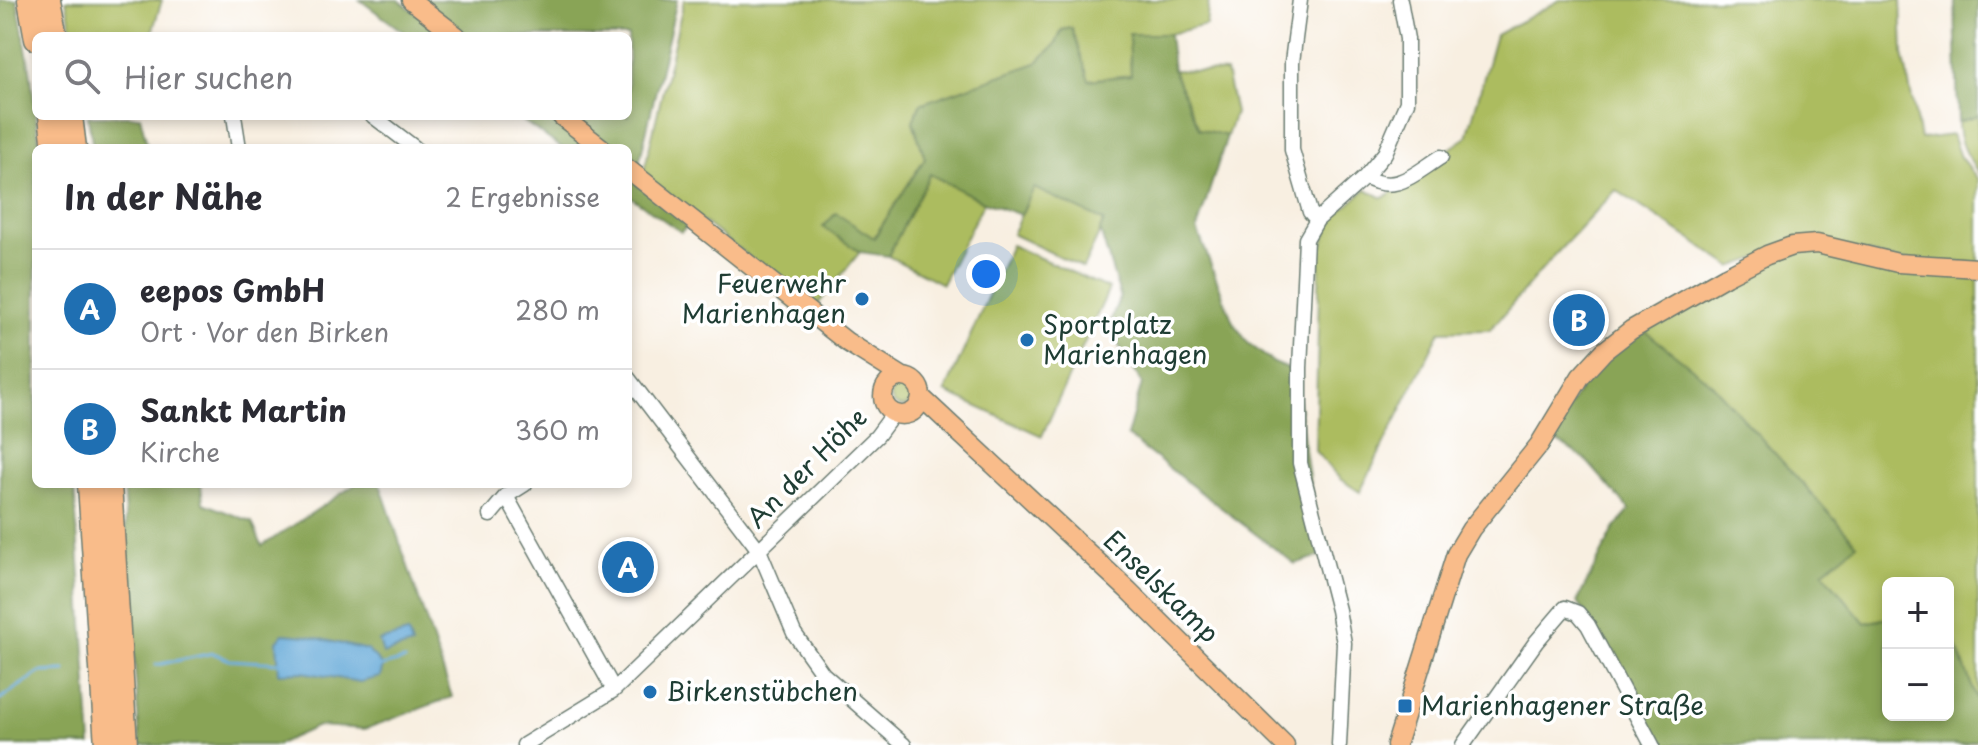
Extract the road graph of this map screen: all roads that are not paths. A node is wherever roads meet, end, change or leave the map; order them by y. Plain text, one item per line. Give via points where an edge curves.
1 (29, 0) edge
2 (49, 0) edge
3 (411, 0) edge
4 (1300, 0) edge
5 (1400, 0) edge
6 (35, 32) edge
7 (55, 32) edge
8 (452, 32) edge
9 (50, 120) edge
10 (72, 120) edge
11 (235, 120) edge
12 (378, 120) edge
13 (566, 120) edge
14 (54, 144) edge
15 (74, 144) edge
16 (238, 144) edge
17 (410, 144) edge
18 (597, 144) edge
19 (1441, 157) dead end
20 (632, 172) edge
21 (1365, 177) junction
22 (1317, 220) junction
23 (1978, 268) edge
24 (847, 342) junction
25 (903, 377) junction
26 (632, 383) edge
27 (883, 392) junction
28 (909, 408) junction
29 (89, 488) edge
30 (110, 488) edge
31 (519, 488) edge
32 (506, 496) junction
33 (490, 515) dead end
34 (759, 550) junction
35 (614, 690) junction
36 (106, 745) edge
37 (126, 745) edge
38 (524, 745) edge
39 (904, 745) edge
40 (1285, 745) edge
41 (1339, 745) edge
42 (1396, 745) edge
43 (1463, 745) edge
44 (1652, 745) edge

1 - 6 highway
2 - 7 highway
3 - 8 main road
4 - 22 street via 1292,62 1292,150
5 - 21 street via 1407,39 1407,102 1385,153
9 - 14 highway
10 - 15 highway
11 - 16 street
12 - 17 street
13 - 18 main road
19 - 21 street via 1387,187
20 - 24 main road, Enselskamp
21 - 22 street
22 - 41 street via 1306,239 1300,463 1344,643
23 - 42 main road via 1898,263 1817,244 1792,246 1734,272 1604,351 1456,554
24 - 25 main road, Enselskamp
24 - 27 main road, Enselskamp
25 - 27 main road via 890,381
25 - 28 main road, Enselskamp via 917,384
26 - 34 street
27 - 28 main road, Enselskamp via 887,408
28 - 34 street, An der Höhe
28 - 40 main road, Enselskamp via 998,470
29 - 36 highway
30 - 37 highway
31 - 32 street
32 - 33 street
32 - 35 street
34 - 35 street
34 - 39 street, An der Höhe via 794,633 823,674
35 - 38 street
43 - 44 street via 1565,608 1588,625

